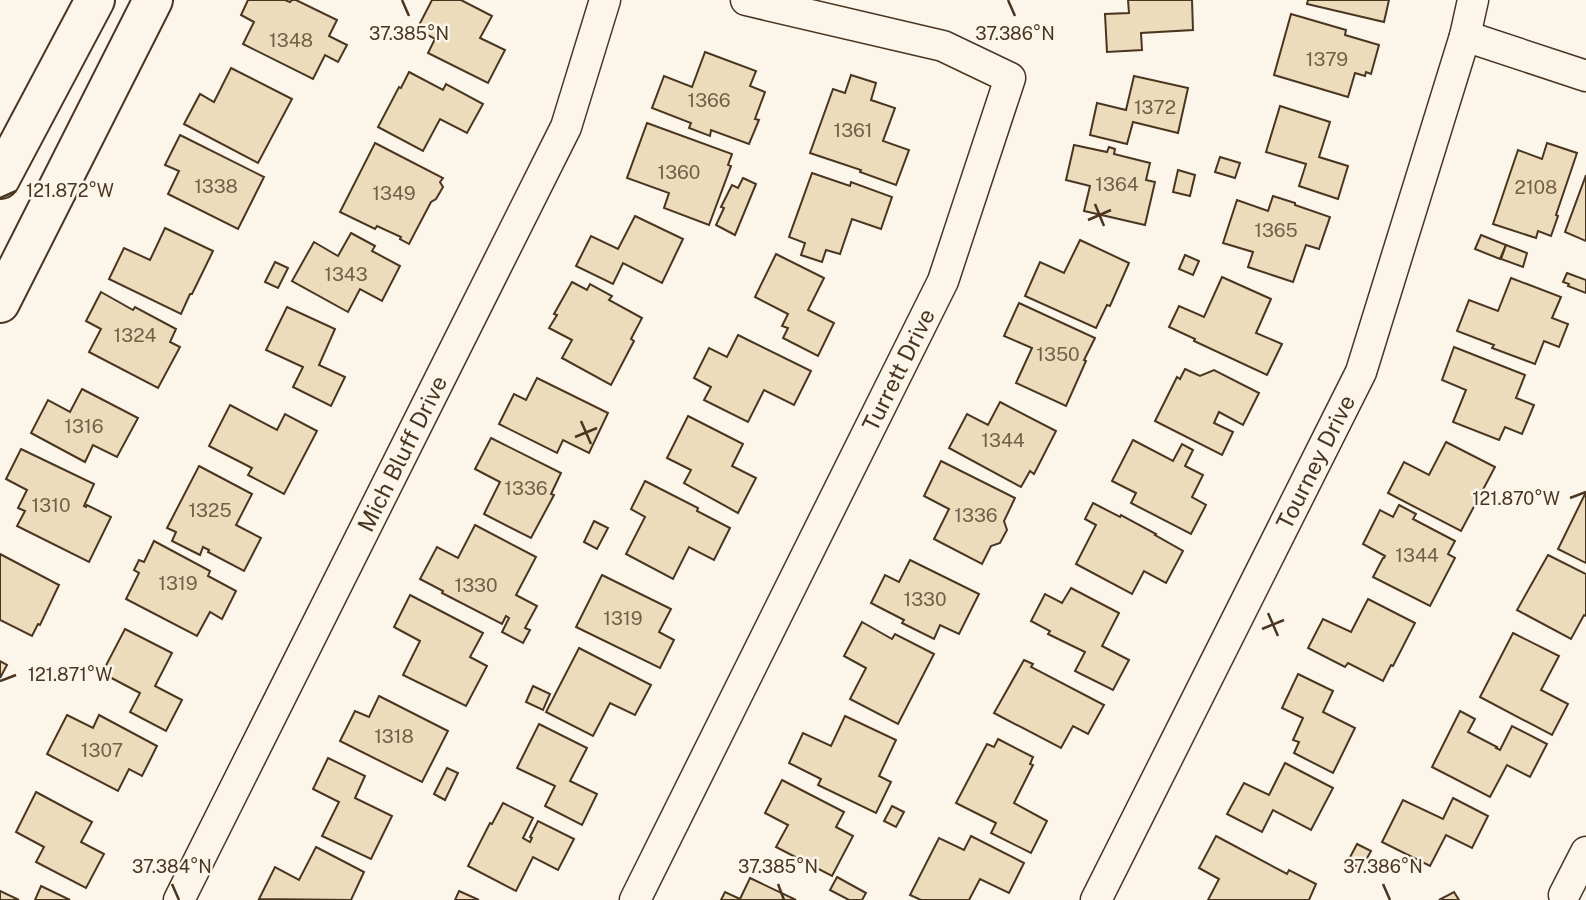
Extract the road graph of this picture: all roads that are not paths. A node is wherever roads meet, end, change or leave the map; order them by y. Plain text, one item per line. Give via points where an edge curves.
1 (95, 0) edge
2 (153, 0) edge
3 (605, 0) edge
4 (747, 0) edge
5 (1473, 0) edge
6 (1465, 36) junction
7 (1586, 76) edge
8 (0, 179) edge
9 (0, 303) edge
10 (1586, 852) edge
11 (1564, 895) dead end
12 (179, 900) edge
13 (635, 900) edge
14 (1096, 900) edge

1 - 8 main road
2 - 9 main road
3 - 12 street, Mich Bluff Drive via 566,127
4 - 13 street, Turrett Drive via 943,46 1010,78 943,281
5 - 6 street, Tourney Drive
6 - 7 street
6 - 14 street, Tourney Drive via 1361,372
10 - 11 street

